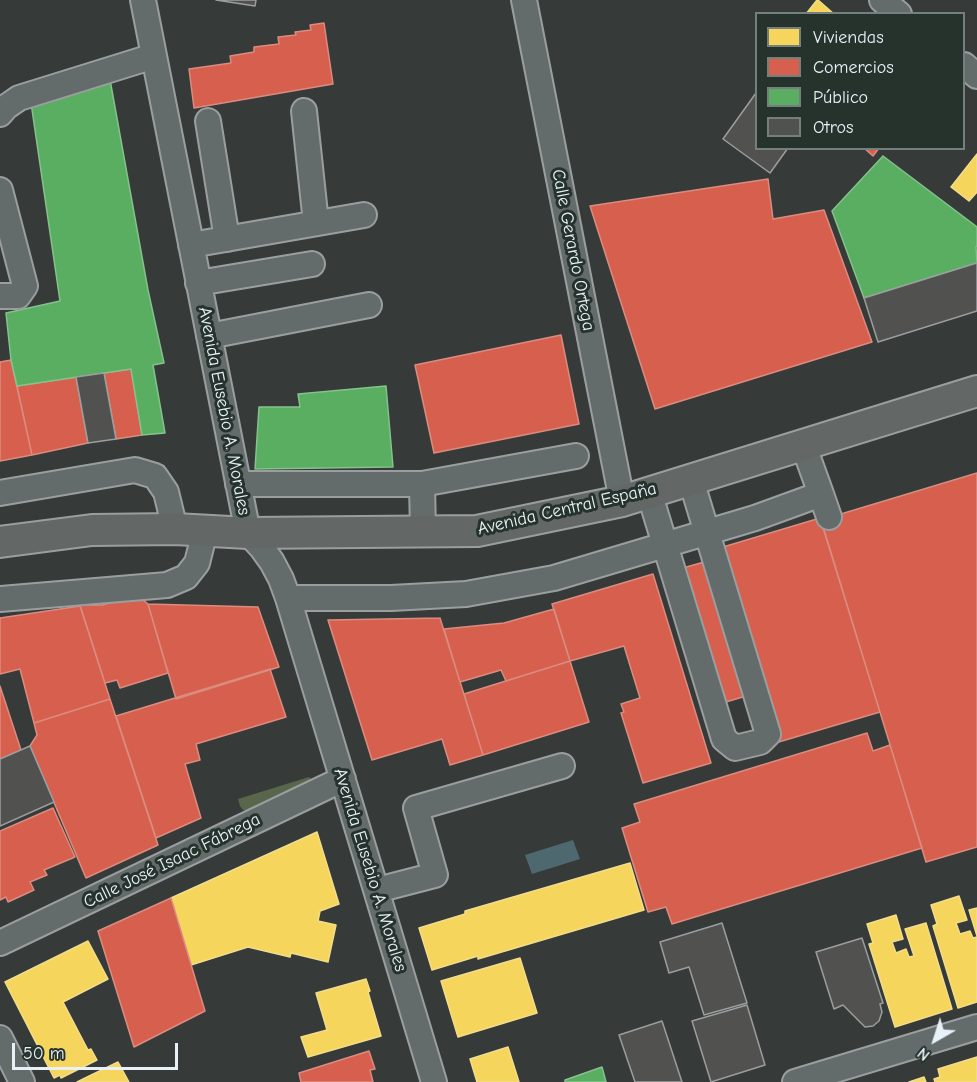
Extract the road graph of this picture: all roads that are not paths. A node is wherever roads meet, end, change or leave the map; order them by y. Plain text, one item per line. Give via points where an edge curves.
1 (143, 0) edge
2 (524, 0) edge
3 (882, 0) edge
4 (896, 12) edge
5 (154, 56) junction
6 (965, 67) edge
7 (977, 76) edge
8 (304, 111) dead end
9 (0, 114) edge
10 (208, 121) dead end
11 (0, 190) edge
12 (364, 215) dead end
13 (316, 223) junction
14 (227, 239) junction
15 (191, 245) junction
16 (312, 264) dead end
17 (198, 283) junction
18 (0, 296) edge
19 (369, 305) dead end
20 (209, 336) junction
21 (977, 391) edge
22 (803, 444) junction
23 (576, 456) dead end
24 (691, 480) junction
25 (238, 484) junction
26 (422, 484) junction
27 (0, 493) edge
28 (821, 495) junction
29 (636, 497) junction
30 (829, 517) dead end
31 (175, 529) junction
32 (205, 531) junction
33 (423, 532) junction
34 (707, 532) junction
35 (248, 533) junction
36 (0, 542) edge
37 (664, 545) junction
38 (288, 598) junction
39 (0, 599) edge
40 (562, 766) dead end
41 (343, 779) junction
42 (377, 890) junction
43 (0, 943) edge
44 (977, 1027) edge
45 (0, 1038) edge
46 (22, 1082) edge
47 (434, 1082) edge
48 (795, 1082) edge

1 - 5 street, Avenida Eusebio A. Morales
2 - 29 street, Calle Gerardo Ortega
3 - 4 street
5 - 9 street via 19,98
5 - 15 street, Avenida Eusebio A. Morales
6 - 7 street
8 - 13 street
10 - 14 street
11 - 18 street via 25,286 18,296
12 - 13 street
13 - 14 street
14 - 15 street
15 - 17 street, Avenida Eusebio A. Morales
16 - 17 street
17 - 20 street, Avenida Eusebio A. Morales
19 - 20 street
20 - 25 street, Avenida Eusebio A. Morales
21 - 22 main road, Avenida Central España
22 - 24 main road, Avenida Central España
22 - 28 street
23 - 26 street
24 - 29 main road, Avenida Central España
24 - 34 street
25 - 26 street
25 - 35 street, Avenida Eusebio A. Morales
26 - 33 street
27 - 31 street via 135,471 155,476 166,492
28 - 30 street
28 - 34 street
29 - 33 main road, Avenida Central España via 477,531
29 - 37 street, Calle Gerardo Ortega
31 - 32 main road, Avenida Central España
31 - 36 main road, Avenida Central España via 92,530
32 - 35 main road, Avenida Central España
32 - 39 street via 197,563 186,577 167,585
33 - 35 main road, Avenida Central España
34 - 37 street
34 - 37 street, Calle Gerardo Ortega via 768,734 760,742 735,748 724,739
35 - 38 street, Avenida Eusebio A. Morales via 272,562
37 - 38 street via 554,578 466,594
38 - 41 street, Avenida Eusebio A. Morales
40 - 42 street via 416,808 435,875
41 - 42 street, Avenida Eusebio A. Morales
41 - 43 street, Calle José Isaac Fábrega
42 - 47 street, Avenida Eusebio A. Morales
44 - 48 street
45 - 46 street

